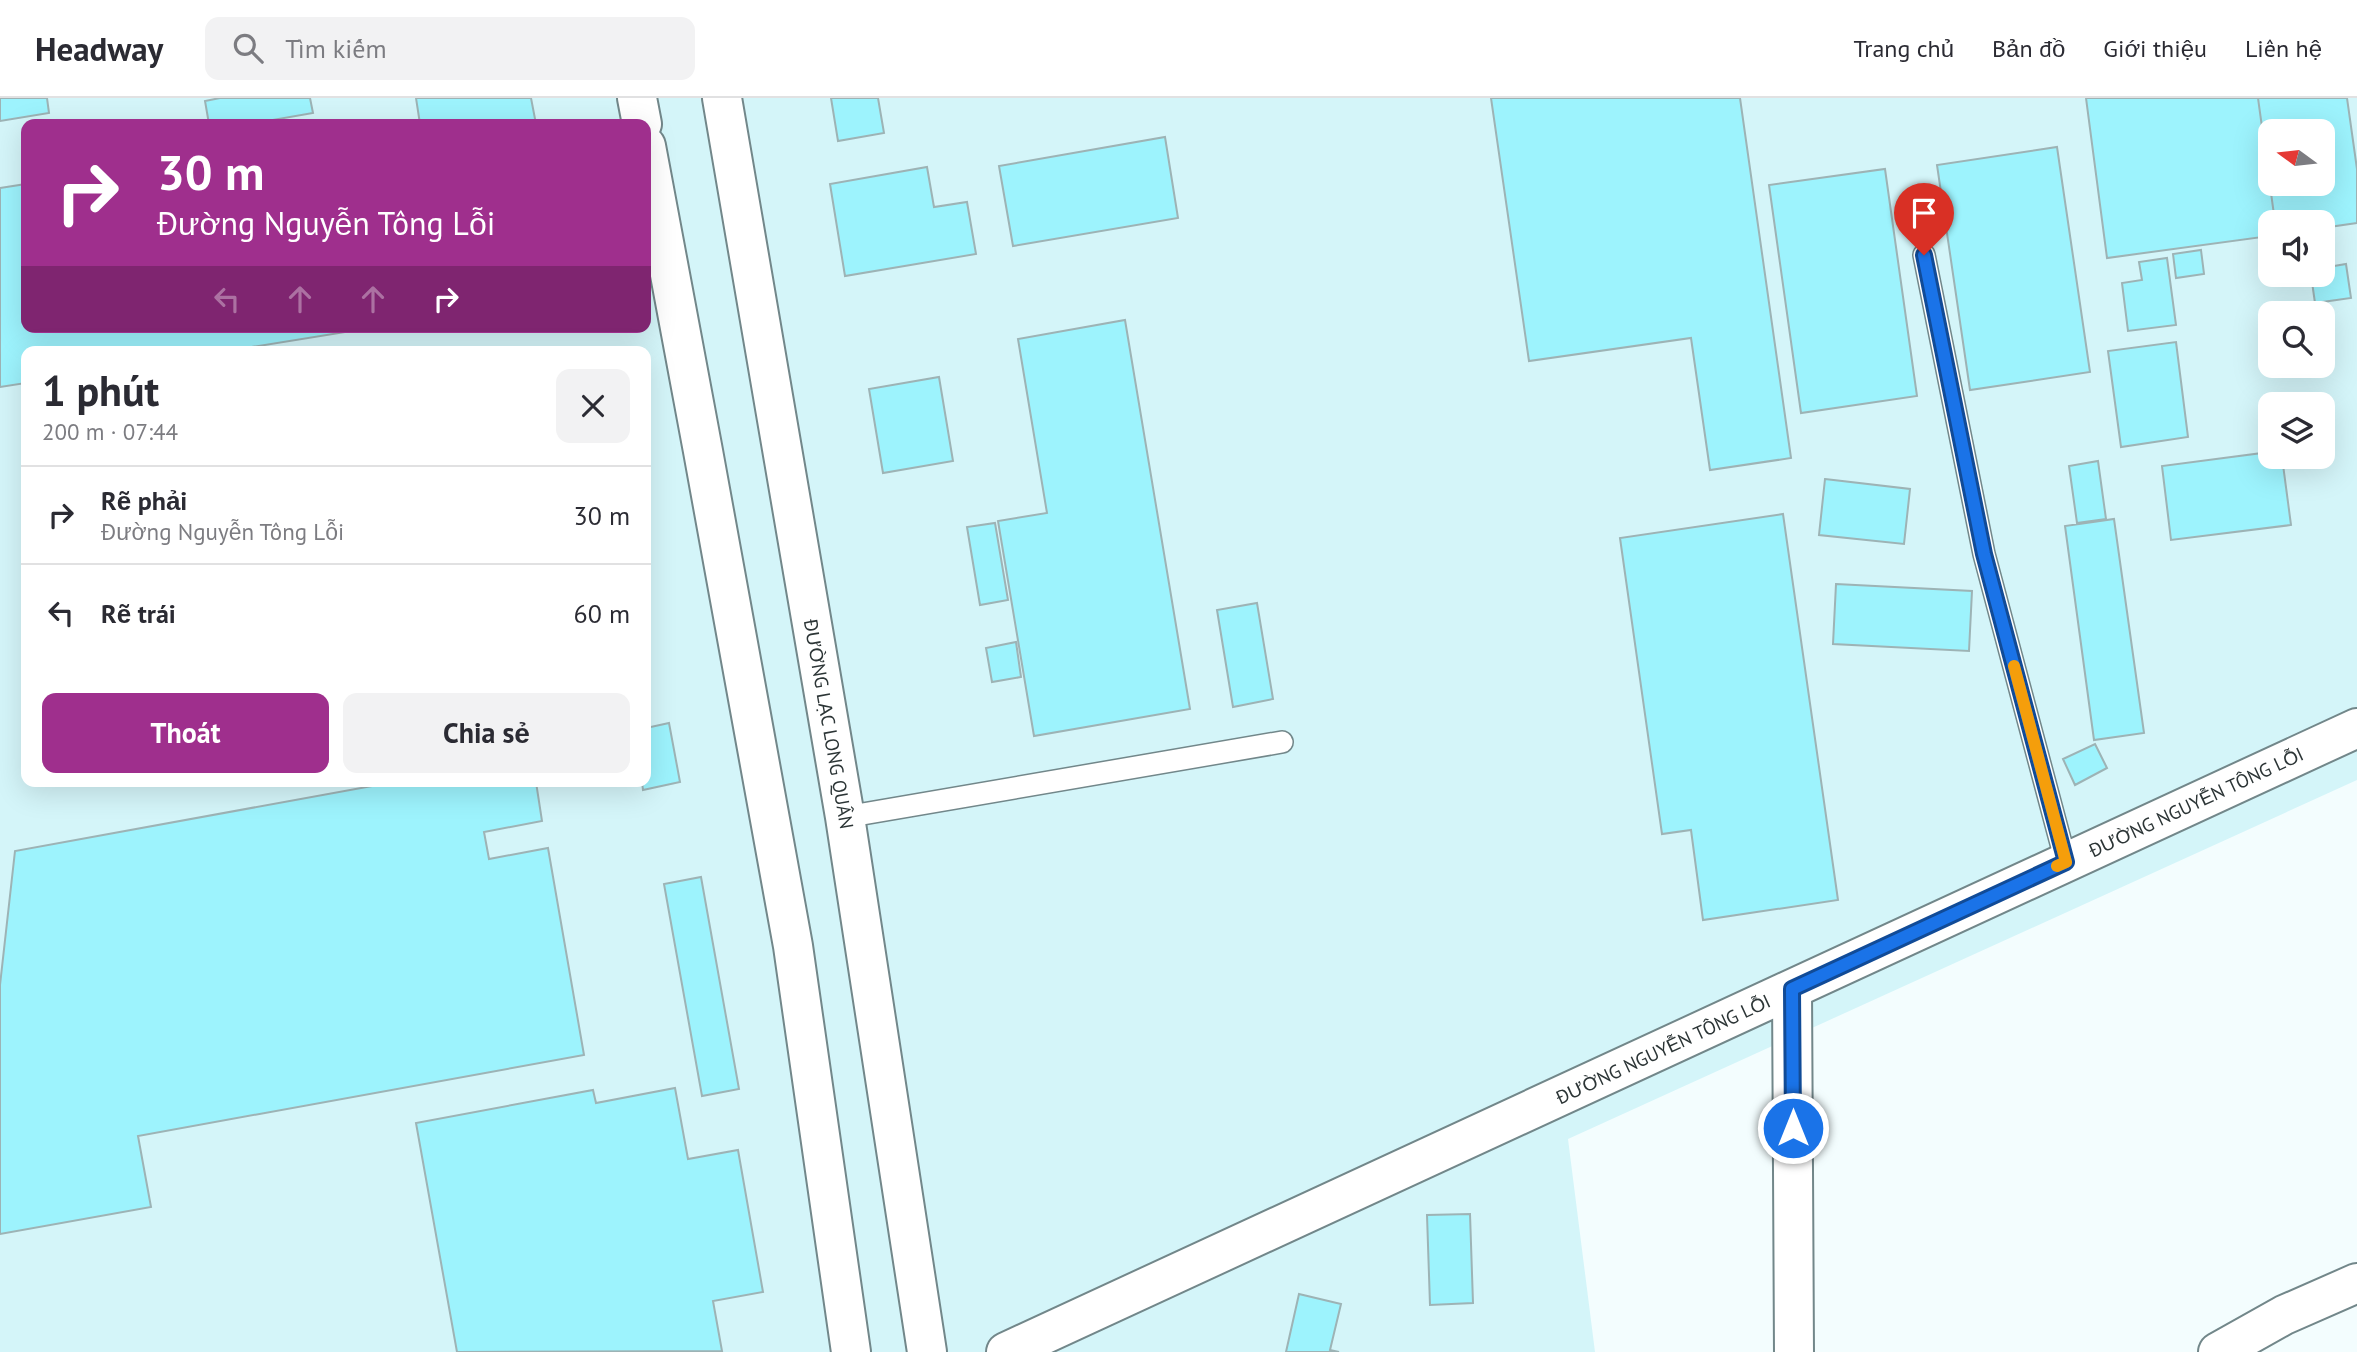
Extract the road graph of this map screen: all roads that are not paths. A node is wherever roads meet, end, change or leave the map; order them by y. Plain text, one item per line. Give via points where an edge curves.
1 (637, 98) edge
2 (722, 98) edge
3 (641, 119) edge
4 (651, 172) edge
5 (1924, 255) dead end
6 (2357, 728) edge
7 (1282, 742) dead end
8 (845, 817) junction
9 (2066, 862) junction
10 (1792, 989) junction
11 (2357, 1283) edge
12 (852, 1352) edge
13 (927, 1352) edge
14 (1006, 1352) edge
15 (1794, 1352) edge
16 (2218, 1352) edge

1 - 3 main road
2 - 8 main road, ĐƯỜNG LẠC LONG QUÂN
4 - 12 main road via 793,946
5 - 9 lane via 1984,554
6 - 9 main road, ĐƯỜNG NGUYỄN TÔNG LỖI
7 - 8 lane
8 - 13 main road, ĐƯỜNG LẠC LONG QUÂN
9 - 10 main road, ĐƯỜNG NGUYỄN TÔNG LỖI
10 - 14 main road, ĐƯỜNG NGUYỄN TÔNG LỖI
10 - 15 main road
11 - 16 main road via 2284,1315

